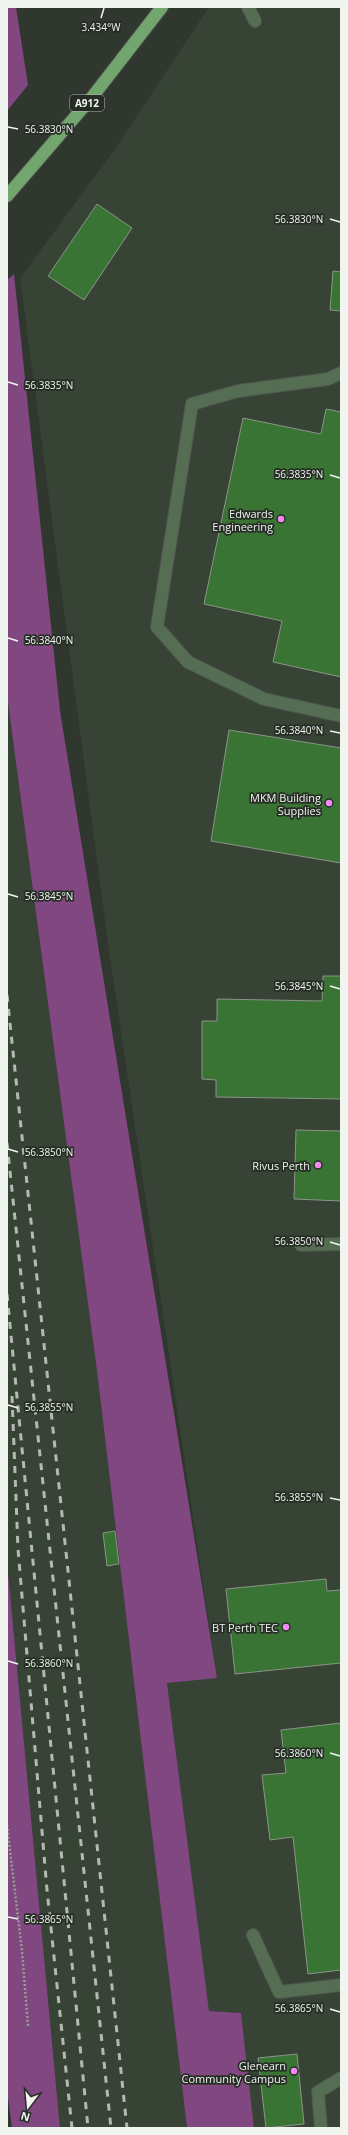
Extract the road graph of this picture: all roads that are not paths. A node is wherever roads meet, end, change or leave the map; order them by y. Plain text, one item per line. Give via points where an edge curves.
1 (162, 7) edge
2 (248, 7) edge
3 (255, 21) dead end
4 (7, 196) edge
5 (341, 373) edge
6 (341, 716) edge
7 (341, 1244) edge
8 (301, 1245) dead end
9 (253, 1935) dead end
10 (341, 1985) edge
11 (341, 2078) edge
12 (322, 2128) edge

1 - 4 main road, A912 via 93,96
2 - 3 lane
5 - 6 lane via 328,379 238,391 192,404 158,627 188,662 264,699
7 - 8 lane
9 - 10 lane via 279,1992
11 - 12 lane via 318,2092

